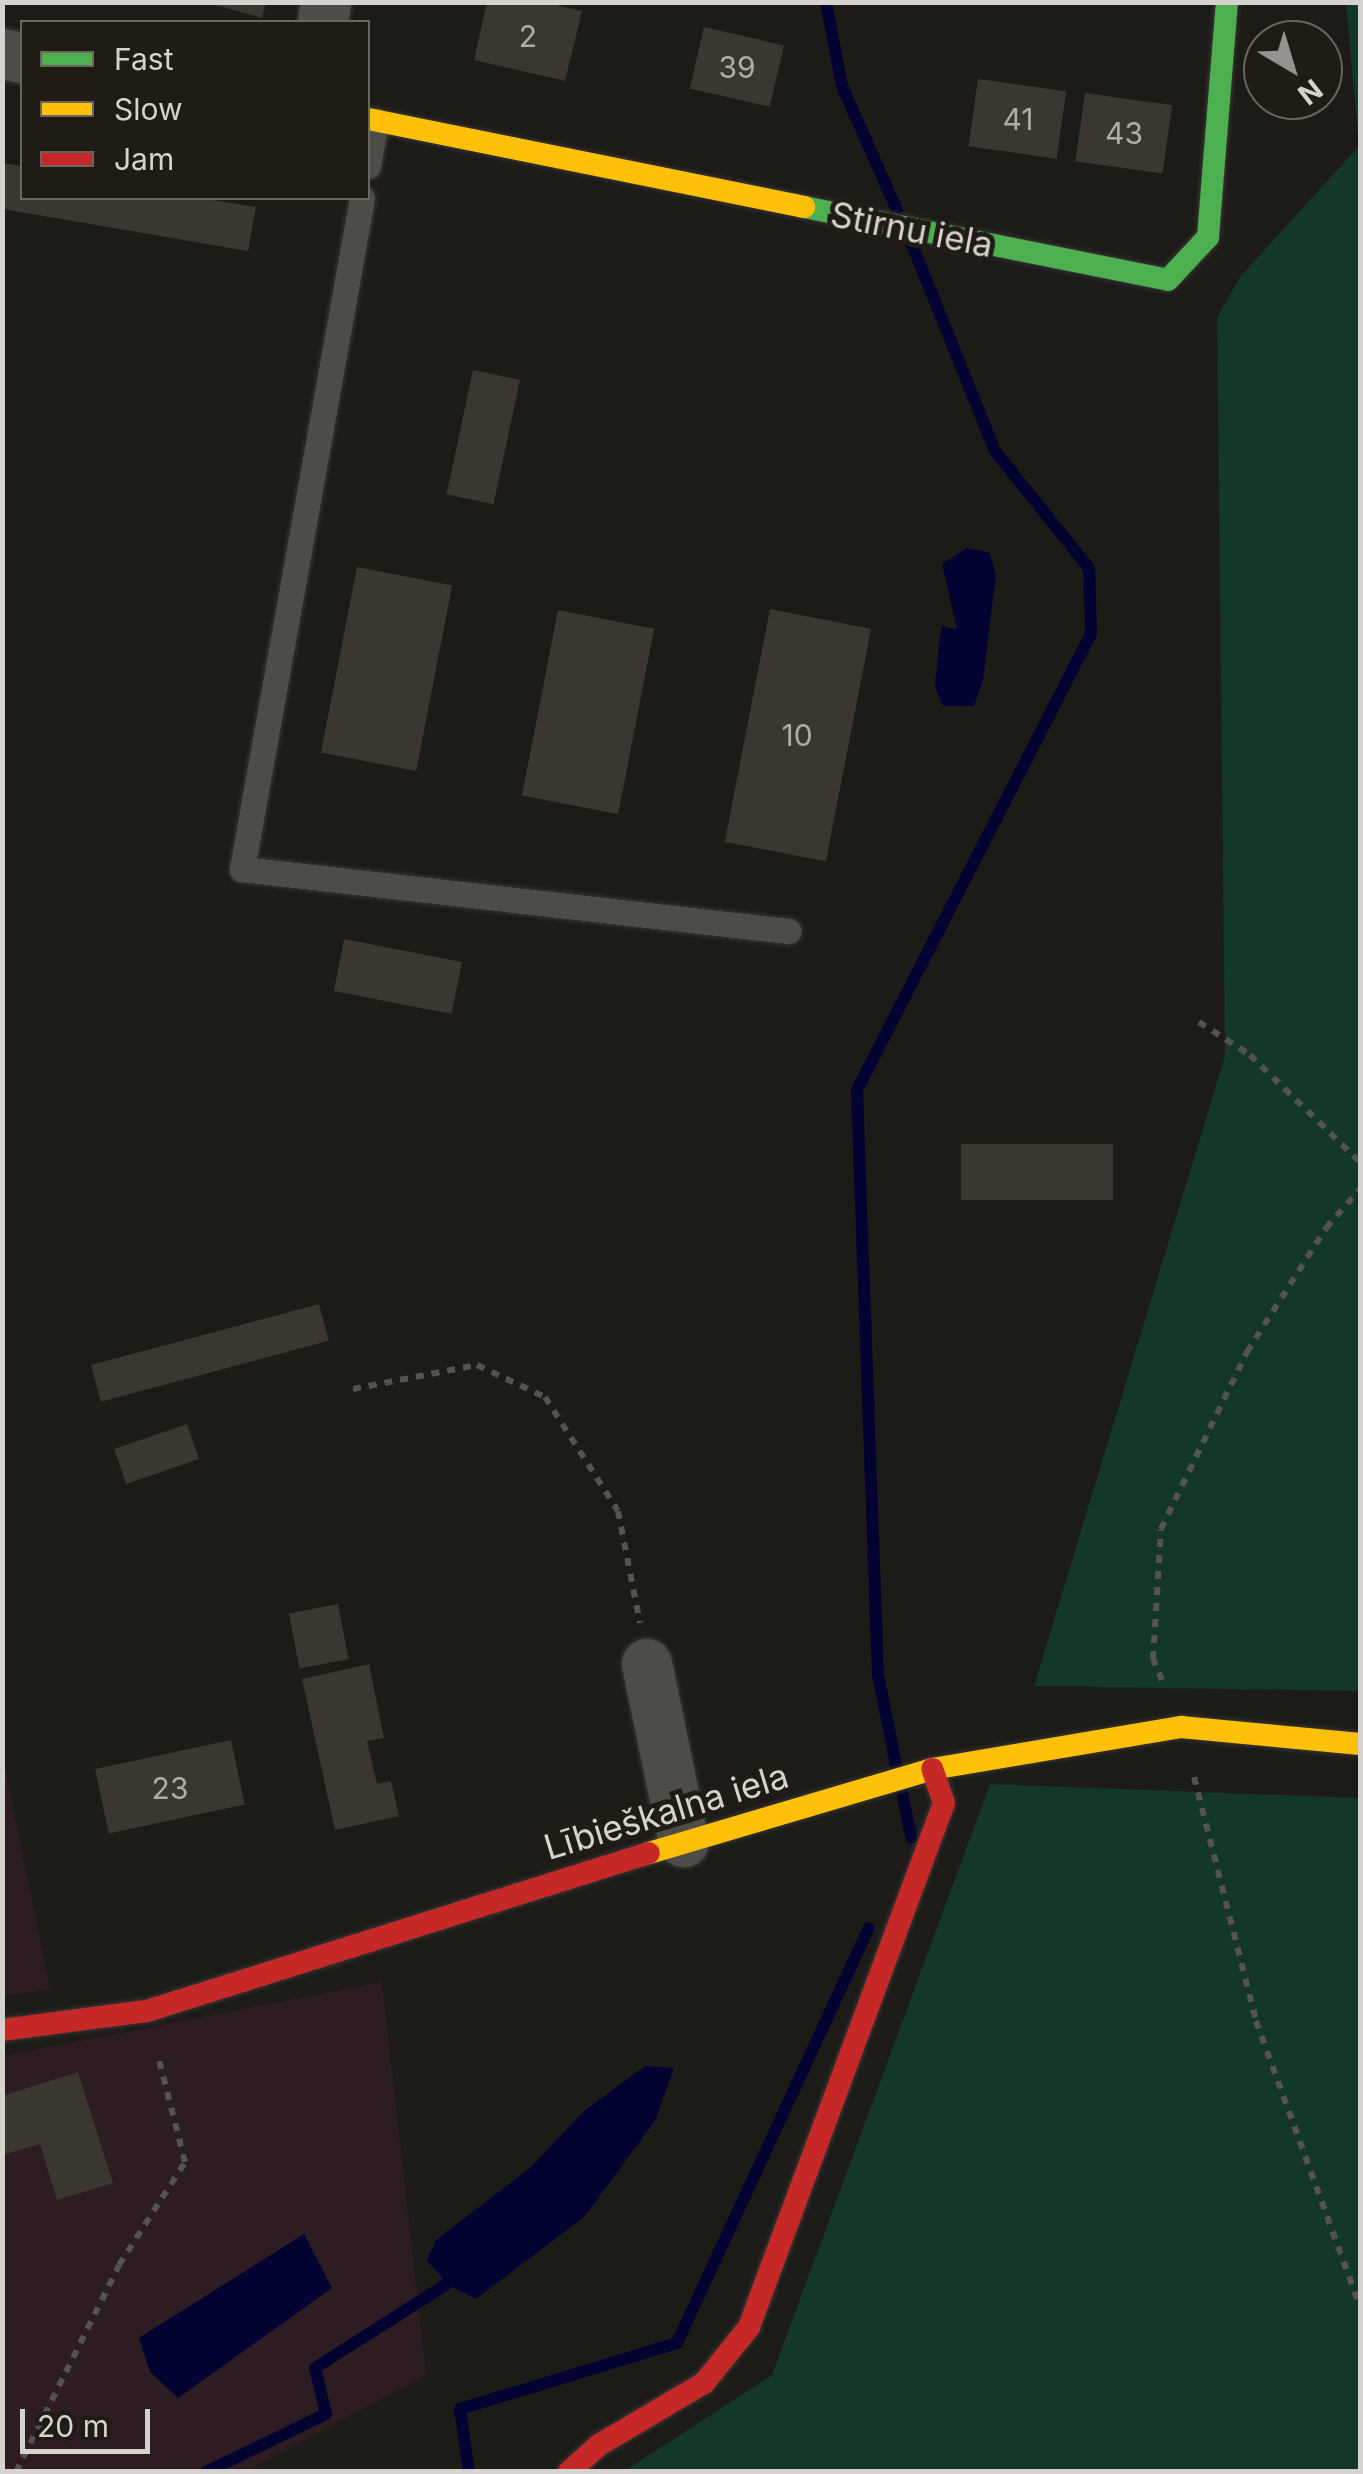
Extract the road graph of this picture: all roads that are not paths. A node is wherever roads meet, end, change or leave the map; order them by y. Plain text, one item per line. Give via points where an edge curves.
1 (1227, 2) edge
2 (372, 120) edge
3 (362, 200) edge
4 (788, 931) dead end
5 (647, 1664) road end
6 (1360, 1744) edge
7 (932, 1768) junction
8 (684, 1842) junction
9 (2, 2030) edge
10 (569, 2472) edge

1 - 2 street, Stirnu iela via 1208,237 1168,280
3 - 4 lane via 242,869
5 - 8 street
6 - 7 street, Lībieškalna iela via 1182,1727
7 - 8 street, Lībieškalna iela
7 - 10 street via 944,1803 749,2327 704,2382 599,2444
8 - 9 street, Lībieškalna iela via 147,2011

